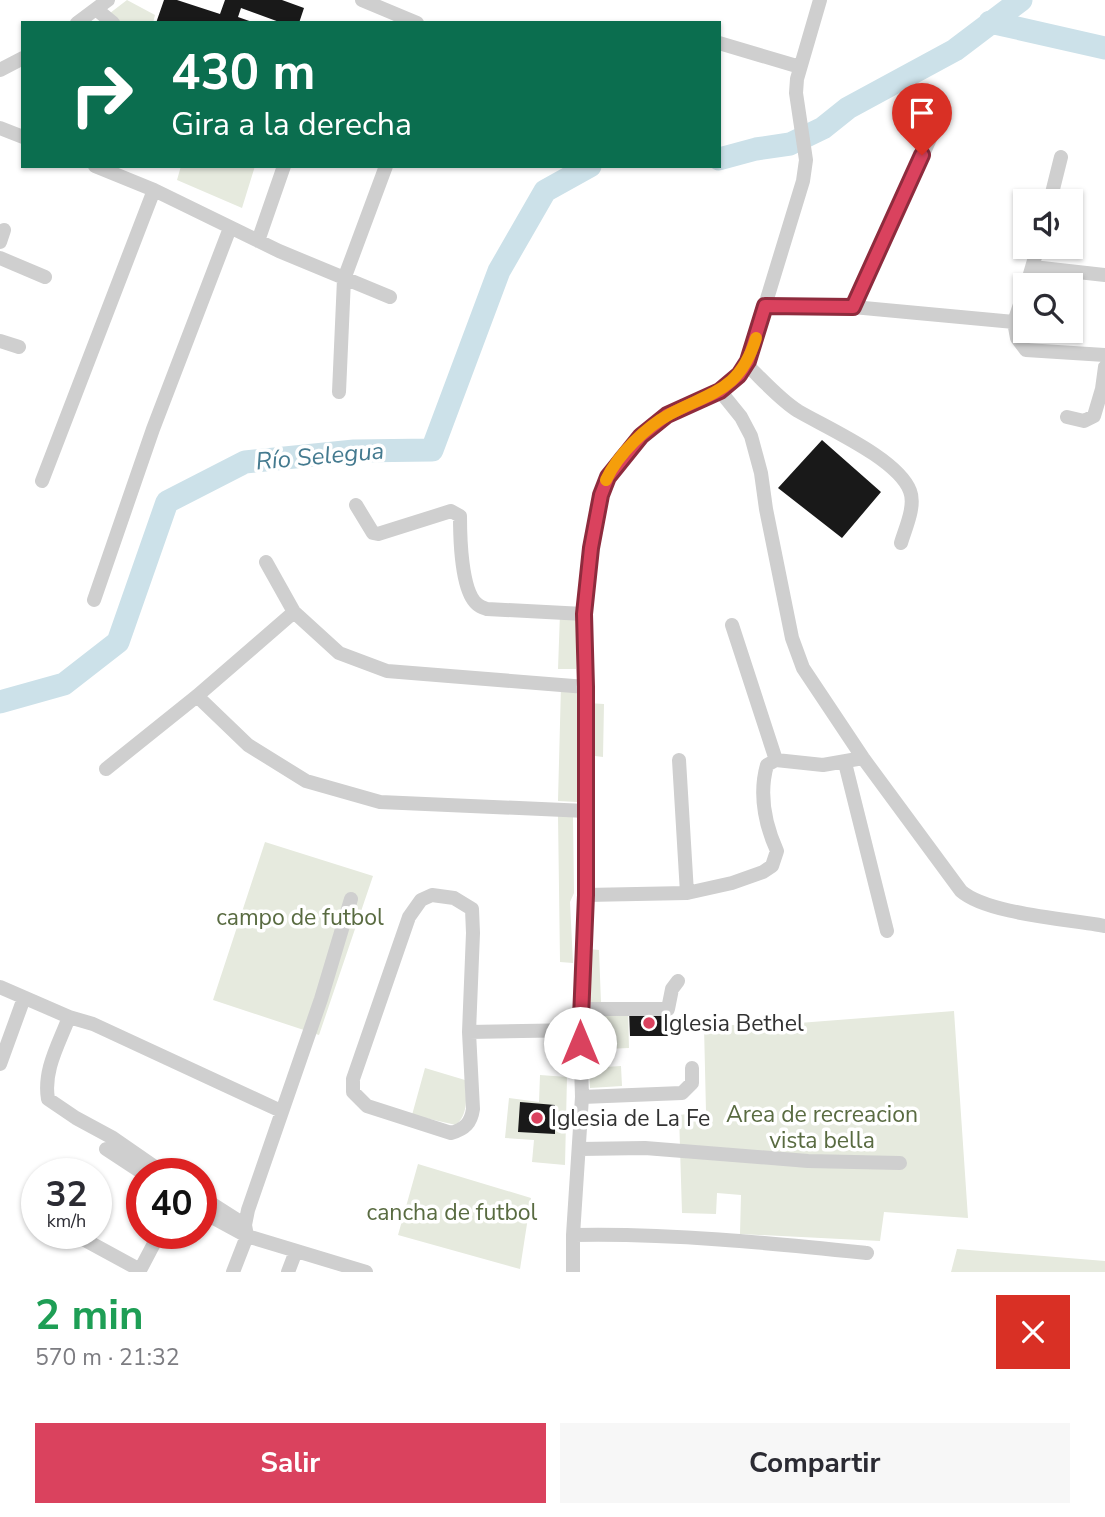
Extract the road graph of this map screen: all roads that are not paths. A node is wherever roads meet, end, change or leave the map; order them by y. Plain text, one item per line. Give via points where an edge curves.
1 (362, 0) edge
2 (820, 0) edge
3 (102, 5) edge
4 (79, 21) edge
5 (112, 21) edge
6 (412, 21) edge
7 (721, 44) edge
8 (21, 59) edge
9 (800, 67) junction
10 (0, 70) edge
11 (0, 128) edge
12 (934, 130) dead end
13 (21, 136) edge
14 (1061, 157) dead end
15 (100, 168) edge
16 (283, 168) edge
17 (385, 168) edge
18 (1053, 189) edge
19 (154, 190) junction
20 (230, 228) junction
21 (258, 241) junction
22 (0, 258) edge
23 (1035, 259) edge
24 (1033, 267) junction
25 (1031, 273) edge
26 (1105, 275) edge
27 (45, 277) dead end
28 (344, 279) junction
29 (390, 297) dead end
30 (765, 306) junction
31 (853, 307) junction
32 (1013, 322) edge
33 (0, 341) edge
34 (1021, 343) edge
35 (19, 347) dead end
36 (1105, 355) edge
37 (746, 364) junction
38 (1105, 367) edge
39 (720, 391) junction
40 (339, 392) dead end
41 (1067, 417) dead end
42 (42, 481) dead end
43 (356, 505) dead end
44 (901, 543) dead end
45 (266, 562) dead end
46 (94, 600) dead end
47 (294, 612) junction
48 (584, 614) junction
49 (732, 625) dead end
50 (586, 687) junction
51 (197, 696) junction
52 (863, 758) junction
53 (679, 760) dead end
54 (776, 760) junction
55 (845, 763) junction
56 (106, 769) dead end
57 (586, 811) junction
58 (687, 892) junction
59 (586, 895) junction
60 (351, 899) dead end
61 (1105, 926) edge
62 (887, 931) dead end
63 (678, 981) dead end
64 (0, 987) edge
65 (24, 998) junction
66 (580, 1009) junction
67 (69, 1017) junction
68 (580, 1030) junction
69 (469, 1032) junction
70 (0, 1064) edge
71 (692, 1068) dead end
72 (582, 1097) junction
73 (281, 1111) junction
74 (106, 1149) dead end
75 (580, 1149) junction
76 (142, 1158) edge
77 (126, 1162) edge
78 (900, 1163) dead end
79 (217, 1209) edge
80 (217, 1218) edge
81 (246, 1230) junction
82 (573, 1234) junction
83 (101, 1249) edge
84 (151, 1249) edge
85 (296, 1251) junction
86 (867, 1254) dead end
87 (140, 1271) edge
88 (233, 1272) edge
89 (288, 1272) edge
90 (366, 1272) edge
91 (573, 1272) edge

1 - 6 street
2 - 9 street
3 - 4 street
3 - 5 street
7 - 9 street
8 - 10 street
9 - 30 street via 796,93 806,160 803,181
11 - 13 street
12 - 31 street
14 - 18 street
15 - 19 street
16 - 21 street
17 - 28 street
19 - 20 street
19 - 42 street
20 - 21 street
20 - 46 street
21 - 28 street
22 - 27 street
23 - 24 street
24 - 25 street
24 - 26 street
28 - 29 street
28 - 40 street
30 - 31 street
30 - 37 street
31 - 32 street
33 - 35 street
34 - 36 street via 1026,350
37 - 39 street
37 - 44 street via 796,410 844,434 902,476 911,493 911,507
38 - 41 street via 1094,416 1084,421
39 - 48 street via 667,415 641,436 608,477 591,548
39 - 52 street via 751,436 792,638 803,668
43 - 48 street via 378,534 457,512 462,563 471,595 487,609
45 - 47 street
47 - 50 street via 339,653 387,671
47 - 51 street
48 - 50 street
49 - 54 street
50 - 57 street
51 - 56 street
51 - 57 street via 248,746 319,784 380,802
52 - 55 street
52 - 61 street via 969,897 992,907
53 - 58 street
54 - 55 street
54 - 58 street via 764,775 766,826 776,851 772,866 732,883
55 - 62 street
57 - 59 street
58 - 59 street
59 - 66 street
60 - 73 street
63 - 66 street via 668,1009
64 - 65 street
65 - 67 street
65 - 70 street
66 - 68 street
67 - 73 street
67 - 76 street via 48,1069 48,1099
68 - 69 street
68 - 72 street
69 - 69 street via 472,909 454,898 432,895 421,900 409,917 353,1079 353,1092 367,1106 451,1133 464,1129 473,1109
71 - 72 street via 692,1083 682,1093
72 - 75 street
73 - 81 street via 248,1210
74 - 77 street
75 - 78 street via 645,1148
75 - 82 street
79 - 81 street
80 - 81 street
81 - 85 street
81 - 88 street
82 - 86 street via 682,1236
82 - 91 street
83 - 87 street
84 - 87 street
85 - 89 street
85 - 90 street

